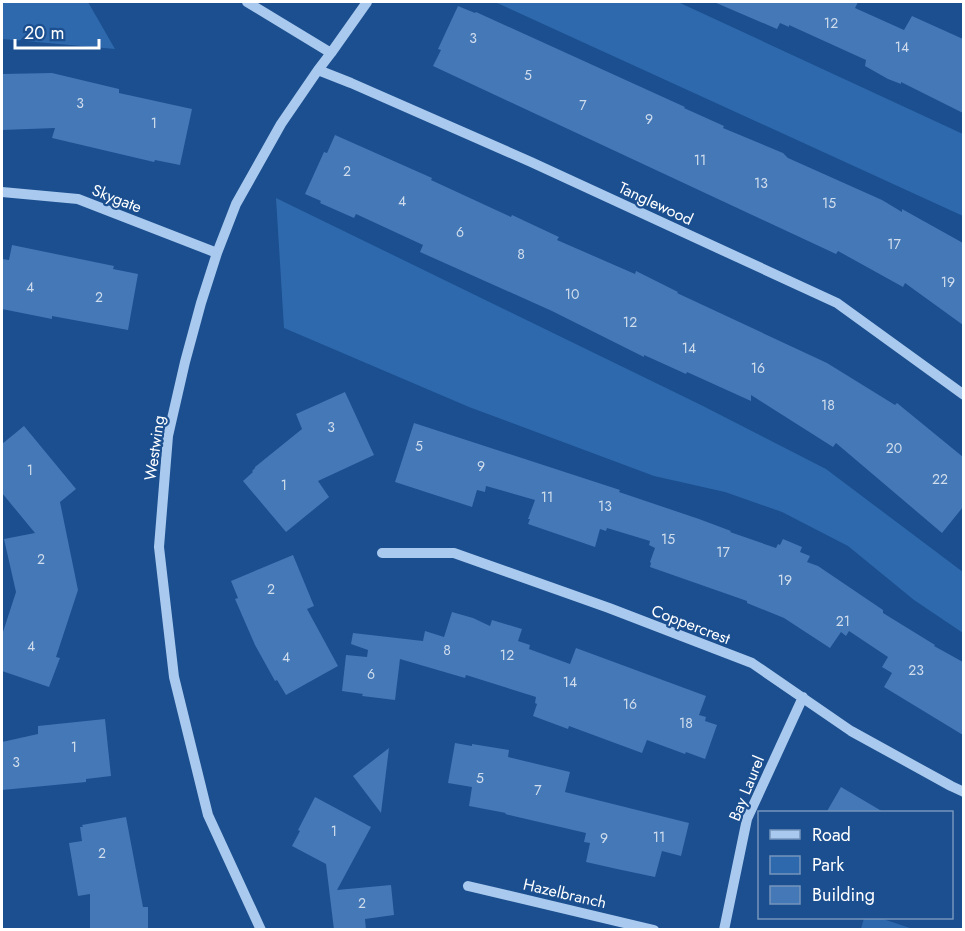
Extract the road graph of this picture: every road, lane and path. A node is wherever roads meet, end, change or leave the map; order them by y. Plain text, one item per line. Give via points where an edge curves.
1 (247, 2) edge
2 (367, 2) edge
3 (331, 53) junction
4 (318, 70) junction
5 (2, 192) edge
6 (217, 253) junction
7 (963, 395) edge
8 (382, 553) dead end
9 (803, 697) junction
10 (963, 792) edge
11 (468, 885) dead end
12 (261, 930) edge
13 (654, 930) edge
14 (724, 930) edge

1 - 3 street
2 - 3 street, Westwing
3 - 4 street, Westwing
4 - 6 street, Westwing via 281,124 236,204
4 - 7 street, Tanglewood via 531,162 837,303
5 - 6 street, Skygate via 78,199
6 - 12 street, Westwing via 168,436 159,547 174,677 208,815
8 - 9 street, Coppercrest via 454,553 752,663
9 - 10 street, Coppercrest via 851,731
9 - 14 street, Bay Laurel via 747,819
11 - 13 street, Hazelbranch

